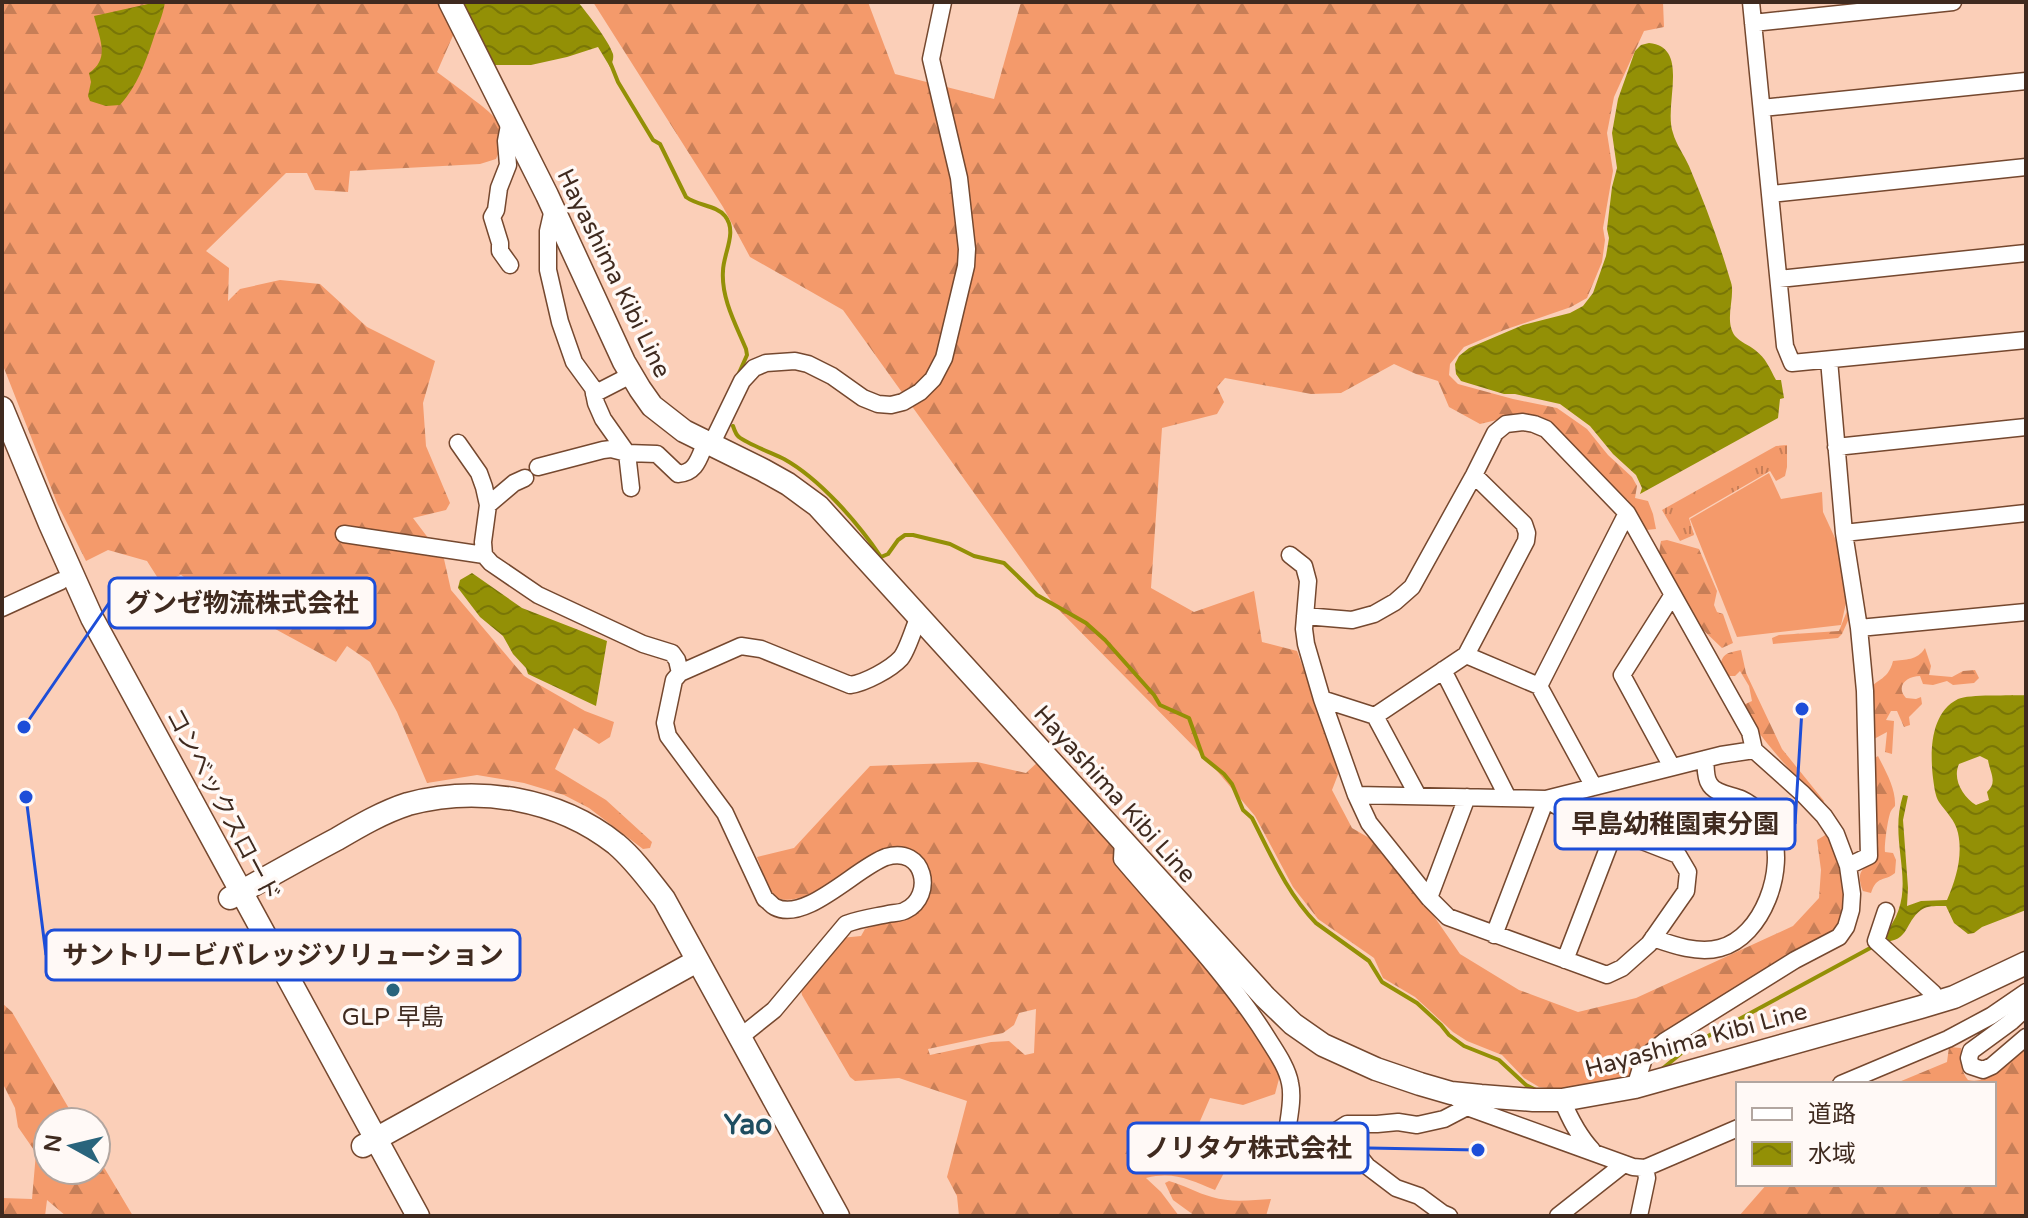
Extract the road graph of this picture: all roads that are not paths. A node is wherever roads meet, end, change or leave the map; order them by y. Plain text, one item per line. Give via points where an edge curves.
1 (450, 2) edge
2 (943, 2) edge
3 (1751, 2) edge
4 (1953, 2) edge
5 (1753, 23) junction
6 (2026, 81) edge
7 (1762, 108) junction
8 (510, 120) junction
9 (2026, 167) edge
10 (1771, 194) junction
11 (553, 209) junction
12 (2026, 253) edge
13 (510, 265) dead end
14 (1779, 279) junction
15 (2026, 340) edge
16 (1829, 360) junction
17 (631, 375) junction
18 (594, 394) junction
19 (2, 408) edge
20 (2026, 427) edge
21 (2, 443) edge
22 (458, 443) dead end
23 (709, 444) junction
24 (1836, 447) junction
25 (627, 453) junction
26 (1474, 475) junction
27 (631, 488) dead end
28 (488, 505) junction
29 (1627, 513) junction
30 (2026, 513) edge
31 (1844, 533) junction
32 (344, 534) dead end
33 (484, 555) junction
34 (1290, 555) dead end
35 (61, 581) junction
36 (1672, 596) junction
37 (2, 608) edge
38 (2026, 612) edge
39 (919, 616) junction
40 (1305, 616) junction
41 (1859, 628) junction
42 (1466, 655) junction
43 (1443, 670) junction
44 (680, 673) junction
45 (1539, 686) junction
46 (1322, 699) junction
47 (1375, 716) junction
48 (1754, 750) junction
49 (1705, 759) junction
50 (1672, 767) junction
51 (1594, 787) junction
52 (1356, 795) junction
53 (1418, 796) junction
54 (1467, 797) junction
55 (1508, 798) junction
56 (1546, 799) junction
57 (1615, 830) junction
58 (1123, 841) junction
59 (1848, 866) junction
60 (234, 895) junction
61 (1429, 898) junction
62 (1886, 911) dead end
63 (1494, 935) junction
64 (1653, 938) junction
65 (1565, 960) junction
66 (697, 961) junction
67 (2026, 963) edge
68 (2026, 992) edge
69 (1938, 1002) junction
70 (2026, 1008) edge
71 (2026, 1037) edge
72 (739, 1038) junction
73 (1846, 1082) edge
74 (1635, 1087) junction
75 (1459, 1100) junction
76 (1562, 1100) junction
77 (1736, 1129) edge
78 (1327, 1137) junction
79 (369, 1142) junction
80 (1596, 1154) junction
81 (1624, 1164) junction
82 (1645, 1168) junction
83 (829, 1213) edge
84 (402, 1216) edge
85 (418, 1216) edge
86 (1449, 1216) edge
87 (1558, 1216) edge
88 (1639, 1216) edge

1 - 8 street, Hayashima Kibi Line
2 - 23 street via 931,59 959,178 967,249 944,358 933,379 903,402 878,404 819,368 795,361 766,363 742,381
3 - 5 street
4 - 5 street
5 - 7 street
6 - 7 street
7 - 10 street
8 - 11 street, Hayashima Kibi Line
8 - 13 street via 508,165 492,217 500,251
9 - 10 street
10 - 14 street
11 - 17 street, Hayashima Kibi Line
11 - 18 street via 547,251 551,289 568,349
12 - 14 street
14 - 16 street via 1785,346 1792,363
15 - 16 street
16 - 24 street
17 - 18 street
17 - 23 street, Hayashima Kibi Line via 666,419
18 - 25 street via 603,419
19 - 60 street, コンベックスロード via 92,618
20 - 24 street
21 - 35 street, コンベックスロード
22 - 28 street via 479,473
23 - 25 street via 688,473 678,474 657,454
23 - 39 street, Hayashima Kibi Line via 788,484 818,506
24 - 31 street
25 - 27 street
25 - 28 street via 603,450 532,473
26 - 29 street via 1495,433 1506,424 1534,424 1546,429
26 - 40 street via 1412,587 1395,602 1352,620
26 - 42 street via 1527,533
28 - 33 street
29 - 36 street
29 - 45 street
30 - 31 street
31 - 41 street
32 - 33 street
33 - 44 street via 538,595 672,653
34 - 40 street via 1304,566 1308,581
35 - 37 street
35 - 60 street, コンベックスロード via 121,703
36 - 48 street via 1750,732
36 - 50 street via 1622,675
38 - 41 street
39 - 44 street via 902,657 859,684 751,646
39 - 58 street, Hayashima Kibi Line
40 - 46 street via 1306,644
41 - 59 street via 1869,856
42 - 43 street
42 - 45 street
43 - 47 street
43 - 55 street
44 - 72 street via 665,723 668,736 725,813 765,899 785,910 799,908 891,856 913,860 924,884 908,910 846,924 774,1010
45 - 51 street
46 - 47 street
46 - 52 street
47 - 53 street
48 - 49 street
48 - 59 street via 1824,816
49 - 50 street
49 - 64 street via 1713,789 1758,810 1770,827 1777,851 1775,875 1764,908 1736,942 1703,949
50 - 51 street
51 - 56 street
52 - 53 street
52 - 61 street via 1369,823
53 - 54 street
54 - 55 street
54 - 61 street
55 - 56 street
56 - 57 street
56 - 63 street
57 - 64 street via 1678,855 1688,872 1686,891
57 - 65 street
58 - 75 street, Hayashima Kibi Line via 1265,997 1307,1035 1376,1069
58 - 78 street via 1122,859 1230,986 1275,1050 1290,1082 1292,1132
59 - 74 street via 1851,910 1839,937 1665,1041 1644,1058
60 - 66 street via 407,805 469,795 521,800 570,817 617,845 664,899
60 - 79 street, コンベックスロード
61 - 63 street via 1448,917
62 - 69 street via 1879,944
63 - 65 street
64 - 65 street via 1607,975
66 - 72 street
66 - 79 street
67 - 69 street, Hayashima Kibi Line
68 - 73 street via 1948,1039
69 - 74 street, Hayashima Kibi Line
70 - 71 street via 1971,1051 1971,1066 1992,1066
72 - 83 street
74 - 76 street, Hayashima Kibi Line
75 - 76 street, Hayashima Kibi Line
75 - 78 street via 1444,1119 1417,1125 1347,1124
75 - 80 street
76 - 80 street via 1577,1132
77 - 82 street
78 - 86 street via 1350,1145 1396,1188
79 - 84 street, コンベックスロード
79 - 85 street, コンベックスロード
80 - 81 street
81 - 82 street
81 - 87 street
82 - 88 street

